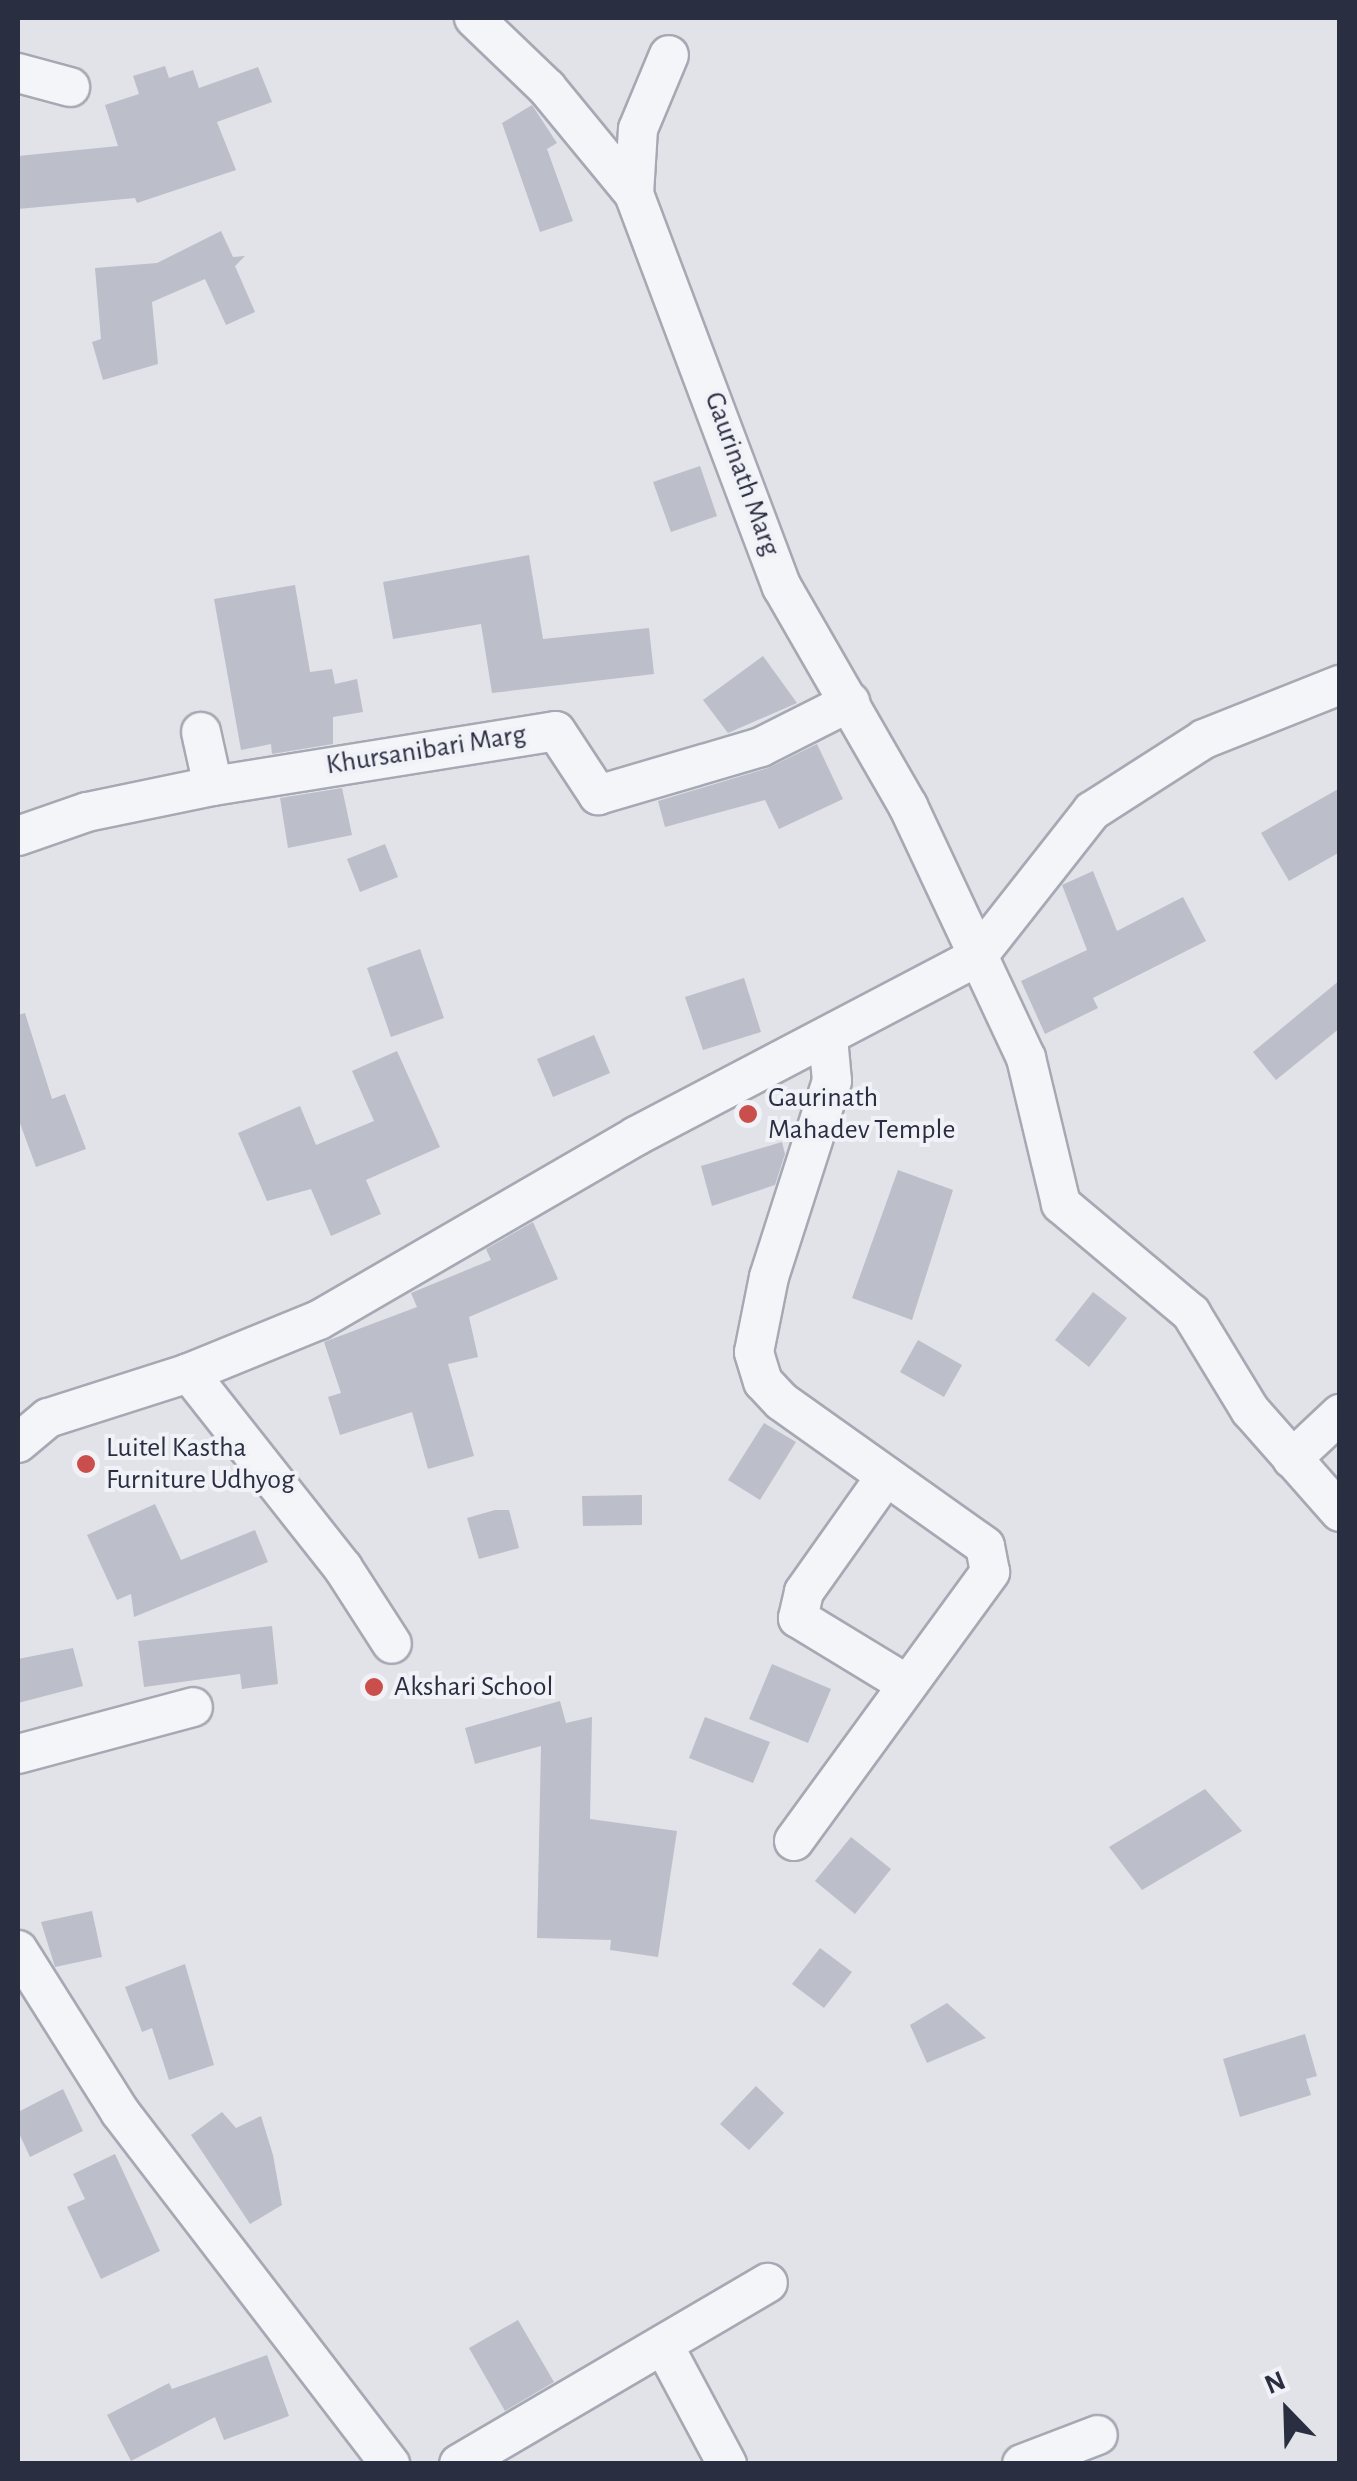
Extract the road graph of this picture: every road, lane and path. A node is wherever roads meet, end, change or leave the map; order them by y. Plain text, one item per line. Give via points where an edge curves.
1 (474, 18) edge
2 (669, 55) dead end
3 (18, 73) edge
4 (70, 86) dead end
5 (634, 194) junction
6 (1340, 684) edge
7 (850, 702) junction
8 (201, 732) dead end
9 (213, 786) junction
10 (18, 836) edge
11 (976, 957) junction
12 (828, 1038) junction
13 (189, 1372) junction
14 (1340, 1414) edge
15 (18, 1443) edge
16 (1292, 1459) junction
17 (886, 1476) junction
18 (1340, 1512) edge
19 (392, 1644) dead end
20 (905, 1683) junction
21 (193, 1707) dead end
22 (18, 1754) edge
23 (794, 1841) dead end
24 (18, 1950) edge
25 (768, 2284) dead end
26 (664, 2346) junction
27 (1098, 2434) dead end
28 (390, 2464) edge
29 (459, 2464) edge
30 (727, 2464) edge
31 (1022, 2464) edge

1 - 5 street, Gaurinath Marg via 547,88
2 - 5 street via 638,129
3 - 4 street
5 - 7 street, Gaurinath Marg via 782,586
6 - 11 street via 1204,739 1092,811
7 - 9 street, Khursanibari Marg via 761,746 598,795 556,730
7 - 11 street, Gaurinath Marg via 908,806
8 - 9 street
9 - 10 street, Khursanibari Marg via 87,812
11 - 12 street
11 - 16 street, Gaurinath Marg via 1026,1058 1061,1204 1191,1313 1250,1410
12 - 13 street via 636,1136 319,1320
12 - 17 street via 832,1081 769,1276 754,1352 763,1382 781,1402
13 - 15 street via 48,1418
13 - 19 street via 342,1568
14 - 16 street
16 - 18 street, Gaurinath Marg
17 - 20 street via 985,1546 990,1572
17 - 20 street via 804,1592 798,1618
20 - 23 street
21 - 22 street
24 - 28 street via 120,2112
25 - 26 street
26 - 29 street
26 - 30 street
27 - 31 street

